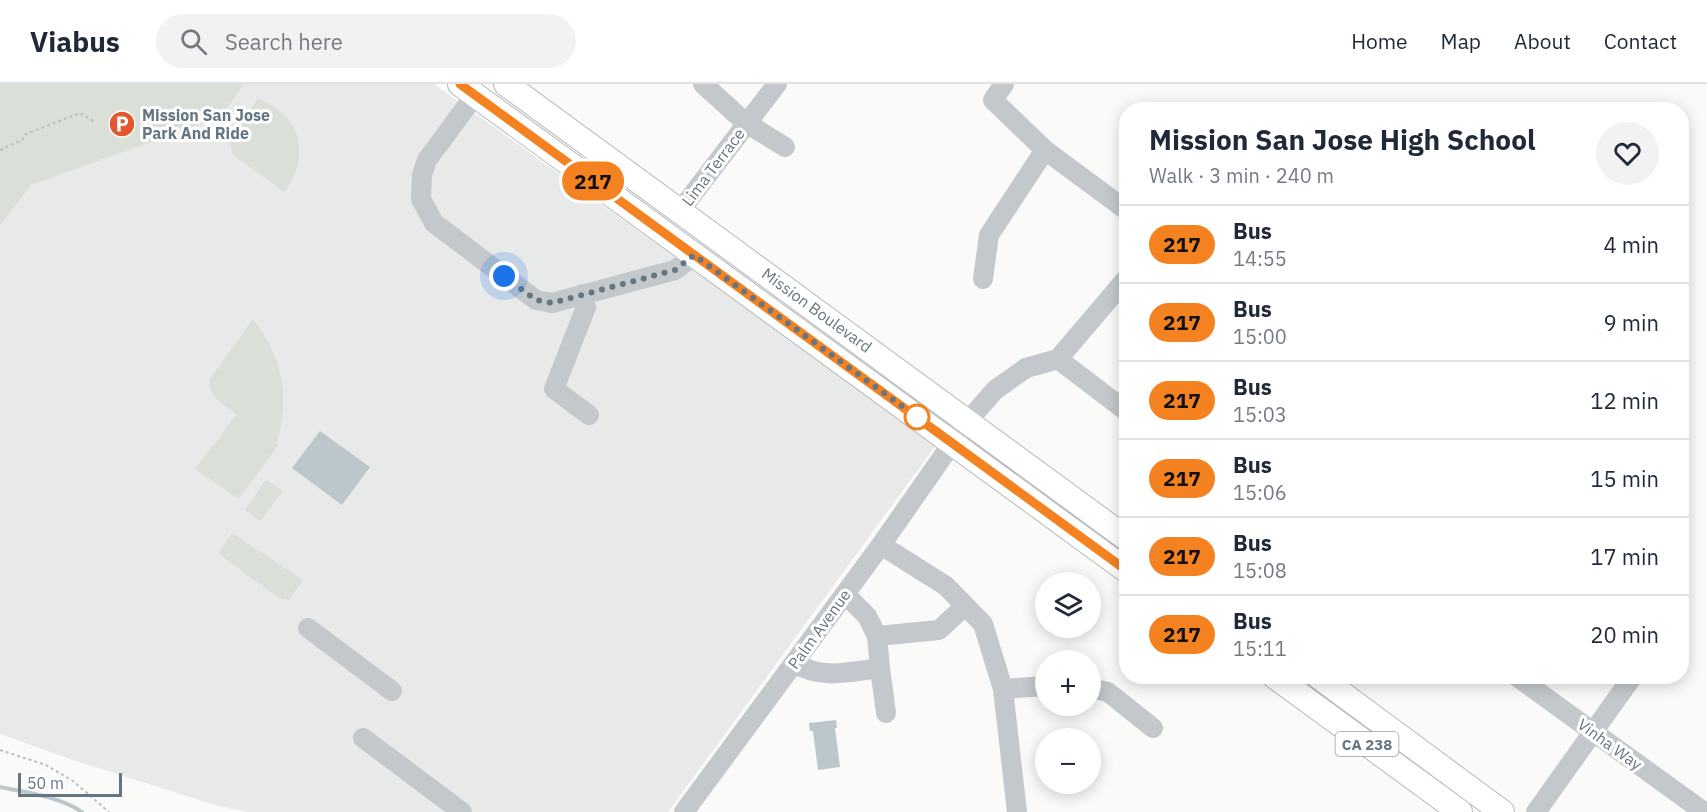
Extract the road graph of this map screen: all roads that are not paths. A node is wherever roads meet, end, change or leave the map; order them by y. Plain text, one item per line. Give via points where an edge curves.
1 (506, 84) edge
2 (703, 84) edge
3 (777, 84) edge
4 (1004, 84) edge
5 (467, 89) edge
6 (746, 123) junction
7 (785, 147) dead end
8 (1045, 150) junction
9 (1119, 205) edge
10 (680, 211) junction
11 (694, 255) junction
12 (983, 279) dead end
13 (1119, 287) edge
14 (582, 294) junction
15 (1058, 359) junction
16 (1119, 406) edge
17 (589, 415) dead end
18 (967, 422) junction
19 (950, 443) junction
20 (1119, 533) edge
21 (881, 545) junction
22 (1119, 565) edge
23 (845, 594) junction
24 (965, 606) junction
25 (308, 628) dead end
26 (877, 636) junction
27 (794, 663) junction
28 (880, 669) junction
29 (1285, 684) edge
30 (1329, 684) edge
31 (1527, 684) edge
32 (1627, 684) edge
33 (1035, 687) edge
34 (1004, 689) junction
35 (1101, 690) edge
36 (392, 691) dead end
37 (886, 713) dead end
38 (1153, 728) dead end
39 (1593, 731) junction
40 (363, 738) dead end
41 (462, 812) edge
42 (684, 812) edge
43 (1017, 812) edge
44 (1460, 812) edge
45 (1502, 812) edge
46 (1536, 812) edge
47 (1704, 812) edge

1 - 10 main road, Mission Boulevard
2 - 6 street, Lima Terrace
3 - 6 street, Lima Terrace
4 - 8 street via 993,100
5 - 11 main road, Mission Boulevard
5 - 14 street via 422,175 421,199 434,223 536,300 552,303
6 - 7 street, Lima Terrace
6 - 10 street, Lima Terrace
8 - 9 street
8 - 12 street via 989,235
10 - 18 main road, Mission Boulevard
11 - 14 street via 675,270
11 - 19 main road, Mission Boulevard
13 - 15 street
14 - 17 street via 586,307 554,389
15 - 16 street
15 - 18 street, Palm Avenue via 1026,368 995,390
18 - 19 street, Palm Avenue
18 - 20 main road, Mission Boulevard
19 - 21 street, Palm Avenue
19 - 22 main road, Mission Boulevard
21 - 23 street, Palm Avenue
21 - 24 street via 946,586
23 - 26 street via 867,616
23 - 27 street, Palm Avenue
24 - 26 street via 939,630
24 - 34 street via 983,624
25 - 36 street
26 - 28 street
27 - 28 street via 815,673
27 - 42 street, Palm Avenue
28 - 37 street
29 - 44 main road, CA 238
30 - 45 main road, CA 238
31 - 39 street, Vinha Way
32 - 39 street
33 - 34 street
34 - 43 street
35 - 38 street
39 - 46 street
39 - 47 street, Vinha Way
40 - 41 street

